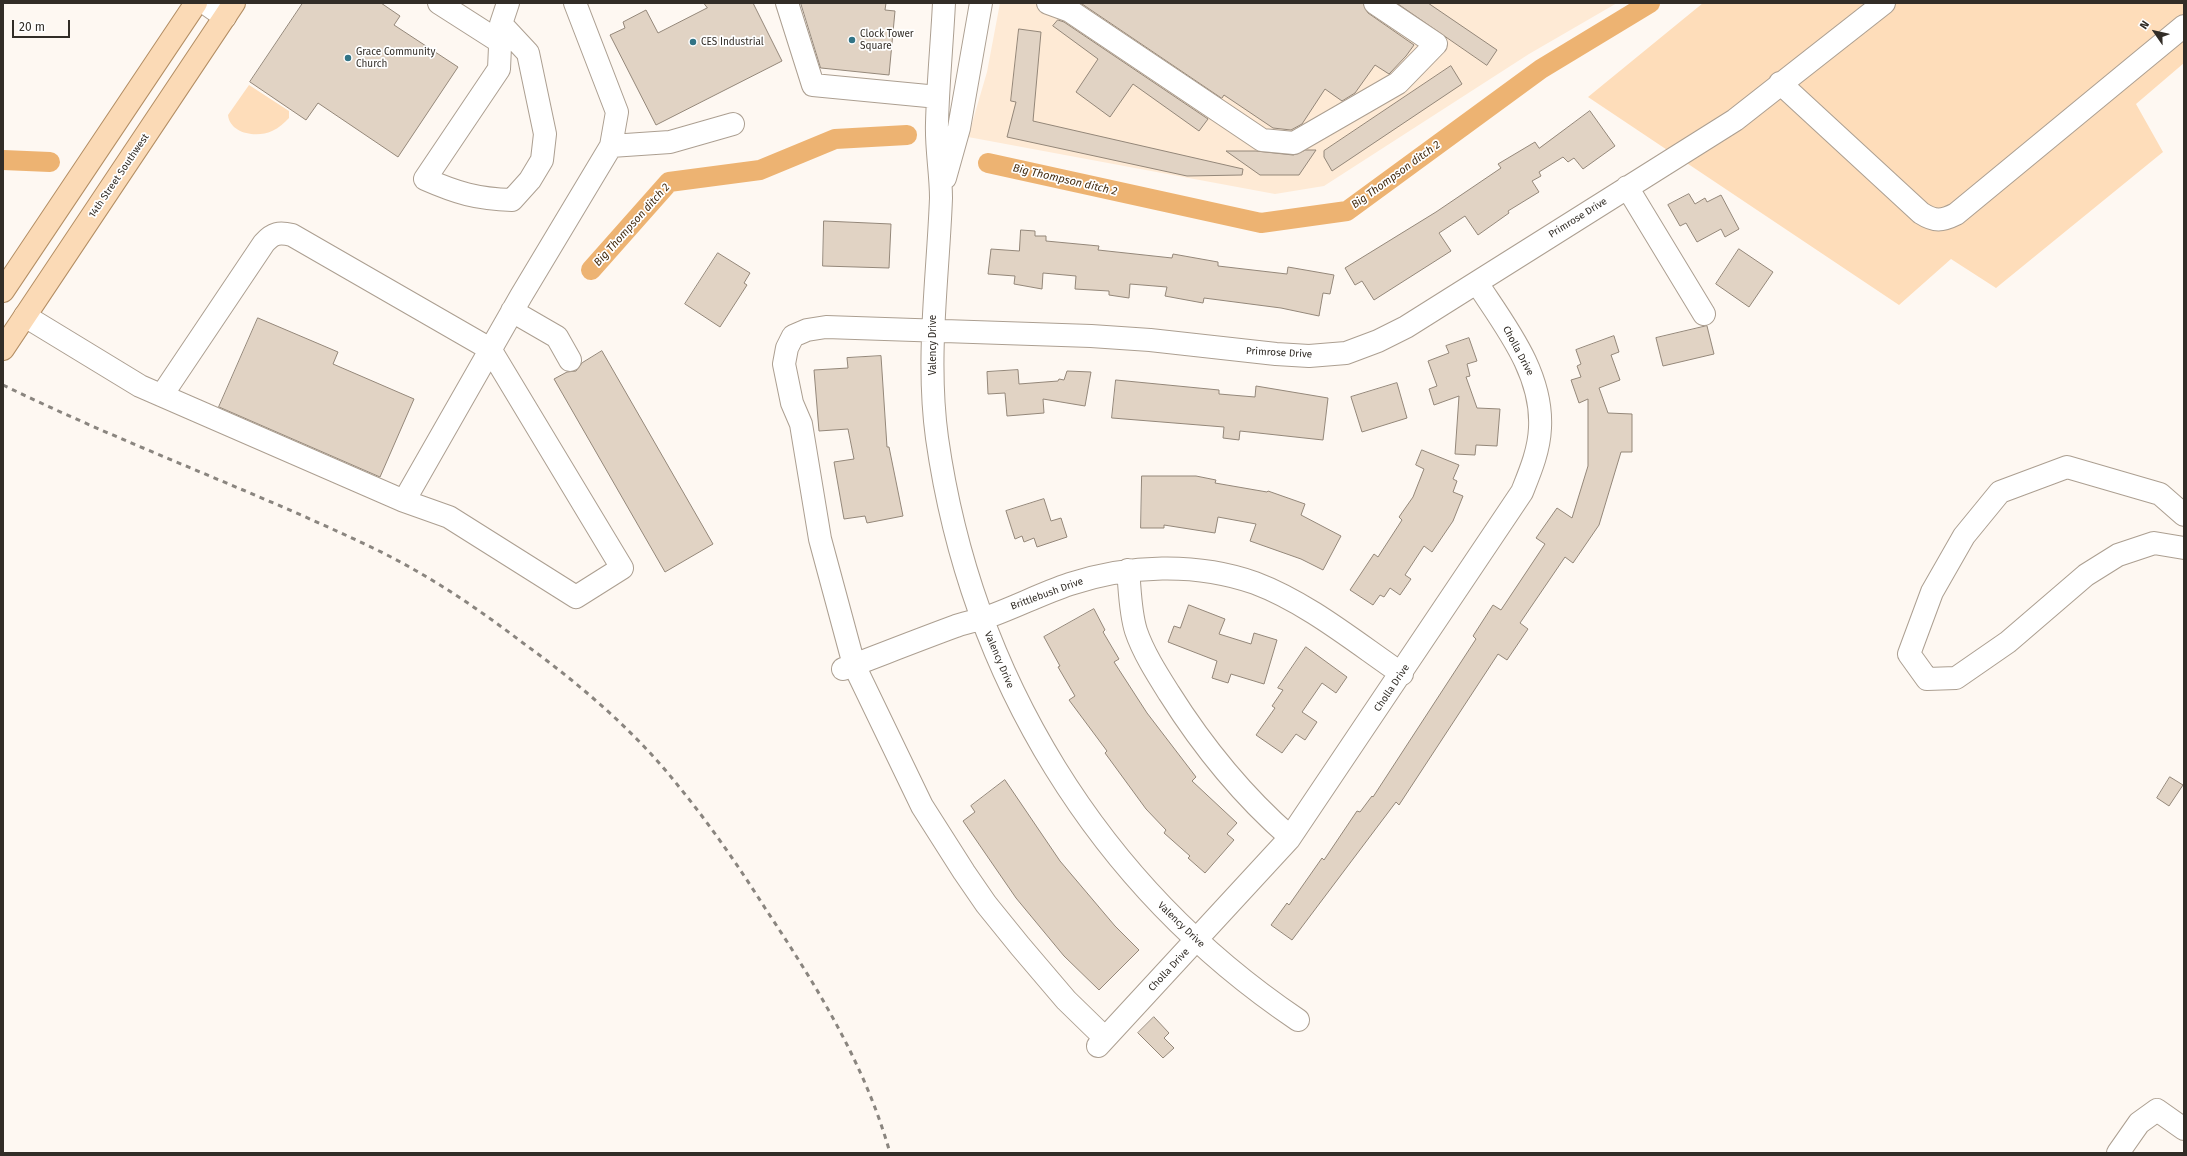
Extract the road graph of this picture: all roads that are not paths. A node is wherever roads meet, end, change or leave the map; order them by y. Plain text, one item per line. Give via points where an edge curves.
1 (196, 3) edge
2 (205, 3) edge
3 (439, 3) edge
4 (508, 3) edge
5 (575, 3) edge
6 (787, 3) edge
7 (944, 3) edge
8 (981, 3) edge
9 (1048, 3) edge
10 (1375, 3) edge
11 (1884, 3) edge
12 (230, 10) edge
13 (2184, 26) edge
14 (500, 33) junction
15 (1780, 83) junction
16 (938, 97) junction
17 (733, 124) dead end
18 (611, 146) junction
19 (1627, 187) junction
20 (941, 194) junction
21 (1477, 282) junction
22 (3, 291) edge
23 (512, 311) junction
24 (1704, 314) dead end
25 (25, 316) junction
26 (932, 329) junction
27 (3, 349) edge
28 (490, 349) junction
29 (570, 360) dead end
30 (162, 395) junction
31 (404, 501) junction
32 (2184, 515) edge
33 (2184, 548) edge
34 (1128, 570) junction
35 (982, 619) junction
36 (849, 667) junction
37 (1402, 674) junction
38 (1290, 837) junction
39 (1197, 940) junction
40 (1298, 1020) dead end
41 (2184, 1129) edge
42 (2118, 1153) edge

1 - 22 main road
2 - 12 street
3 - 14 street
4 - 14 street
5 - 18 street via 617,112
6 - 16 street via 813,85
7 - 16 street, Valency Drive
8 - 20 street, Valency Drive via 960,128
9 - 10 street via 1070,11 1262,140 1294,143 1398,83 1436,44
11 - 15 street, Primrose Drive
12 - 25 main road, 14th Street Southwest
13 - 15 street via 1956,214 1944,220 1932,220 1921,213
14 - 14 street via 499,69 426,179 454,192 487,199 512,200 530,180 542,160 545,134 528,53
15 - 19 street, Primrose Drive via 1736,120
16 - 20 street, Valency Drive
17 - 18 street via 670,142
18 - 23 street
19 - 21 street, Primrose Drive
19 - 24 street
20 - 26 street, Valency Drive
21 - 26 street, Primrose Drive via 1406,327 1346,353 1309,356 1092,336
21 - 37 street, Cholla Drive via 1507,329 1531,375 1540,409 1538,446 1522,492
23 - 28 street
23 - 29 street via 557,336
25 - 27 main road, 14th Street Southwest
25 - 30 street via 140,386
26 - 35 street, Valency Drive via 935,409 940,454 963,560
26 - 36 street, Primrose Drive via 826,327 807,330 793,336 787,348 784,364 792,403 801,424 820,539
28 - 30 street via 292,235 280,232 270,236 264,243
28 - 31 street
28 - 31 street via 622,568 576,597 449,517
30 - 31 street
32 - 33 street via 2160,494 2067,467 2000,492 1964,536 1932,592 1909,654 1927,680 1956,678 2008,642 2086,575 2118,555 2154,543
34 - 35 street, Brittlebush Drive via 1070,584
34 - 37 street, Brittlebush Drive via 1190,570 1254,583 1298,604
34 - 38 street via 1130,603 1136,631 1157,674 1193,731 1230,778 1258,809
35 - 36 street, Brittlebush Drive
35 - 39 street, Valency Drive via 1027,720 1081,808 1143,886
36 - 39 street, Cholla Drive via 922,806 964,872 1020,946 1102,1042
37 - 38 street, Cholla Drive
38 - 39 street, Cholla Drive
39 - 40 street, Valency Drive via 1246,983
41 - 42 street via 2158,1110 2139,1123

